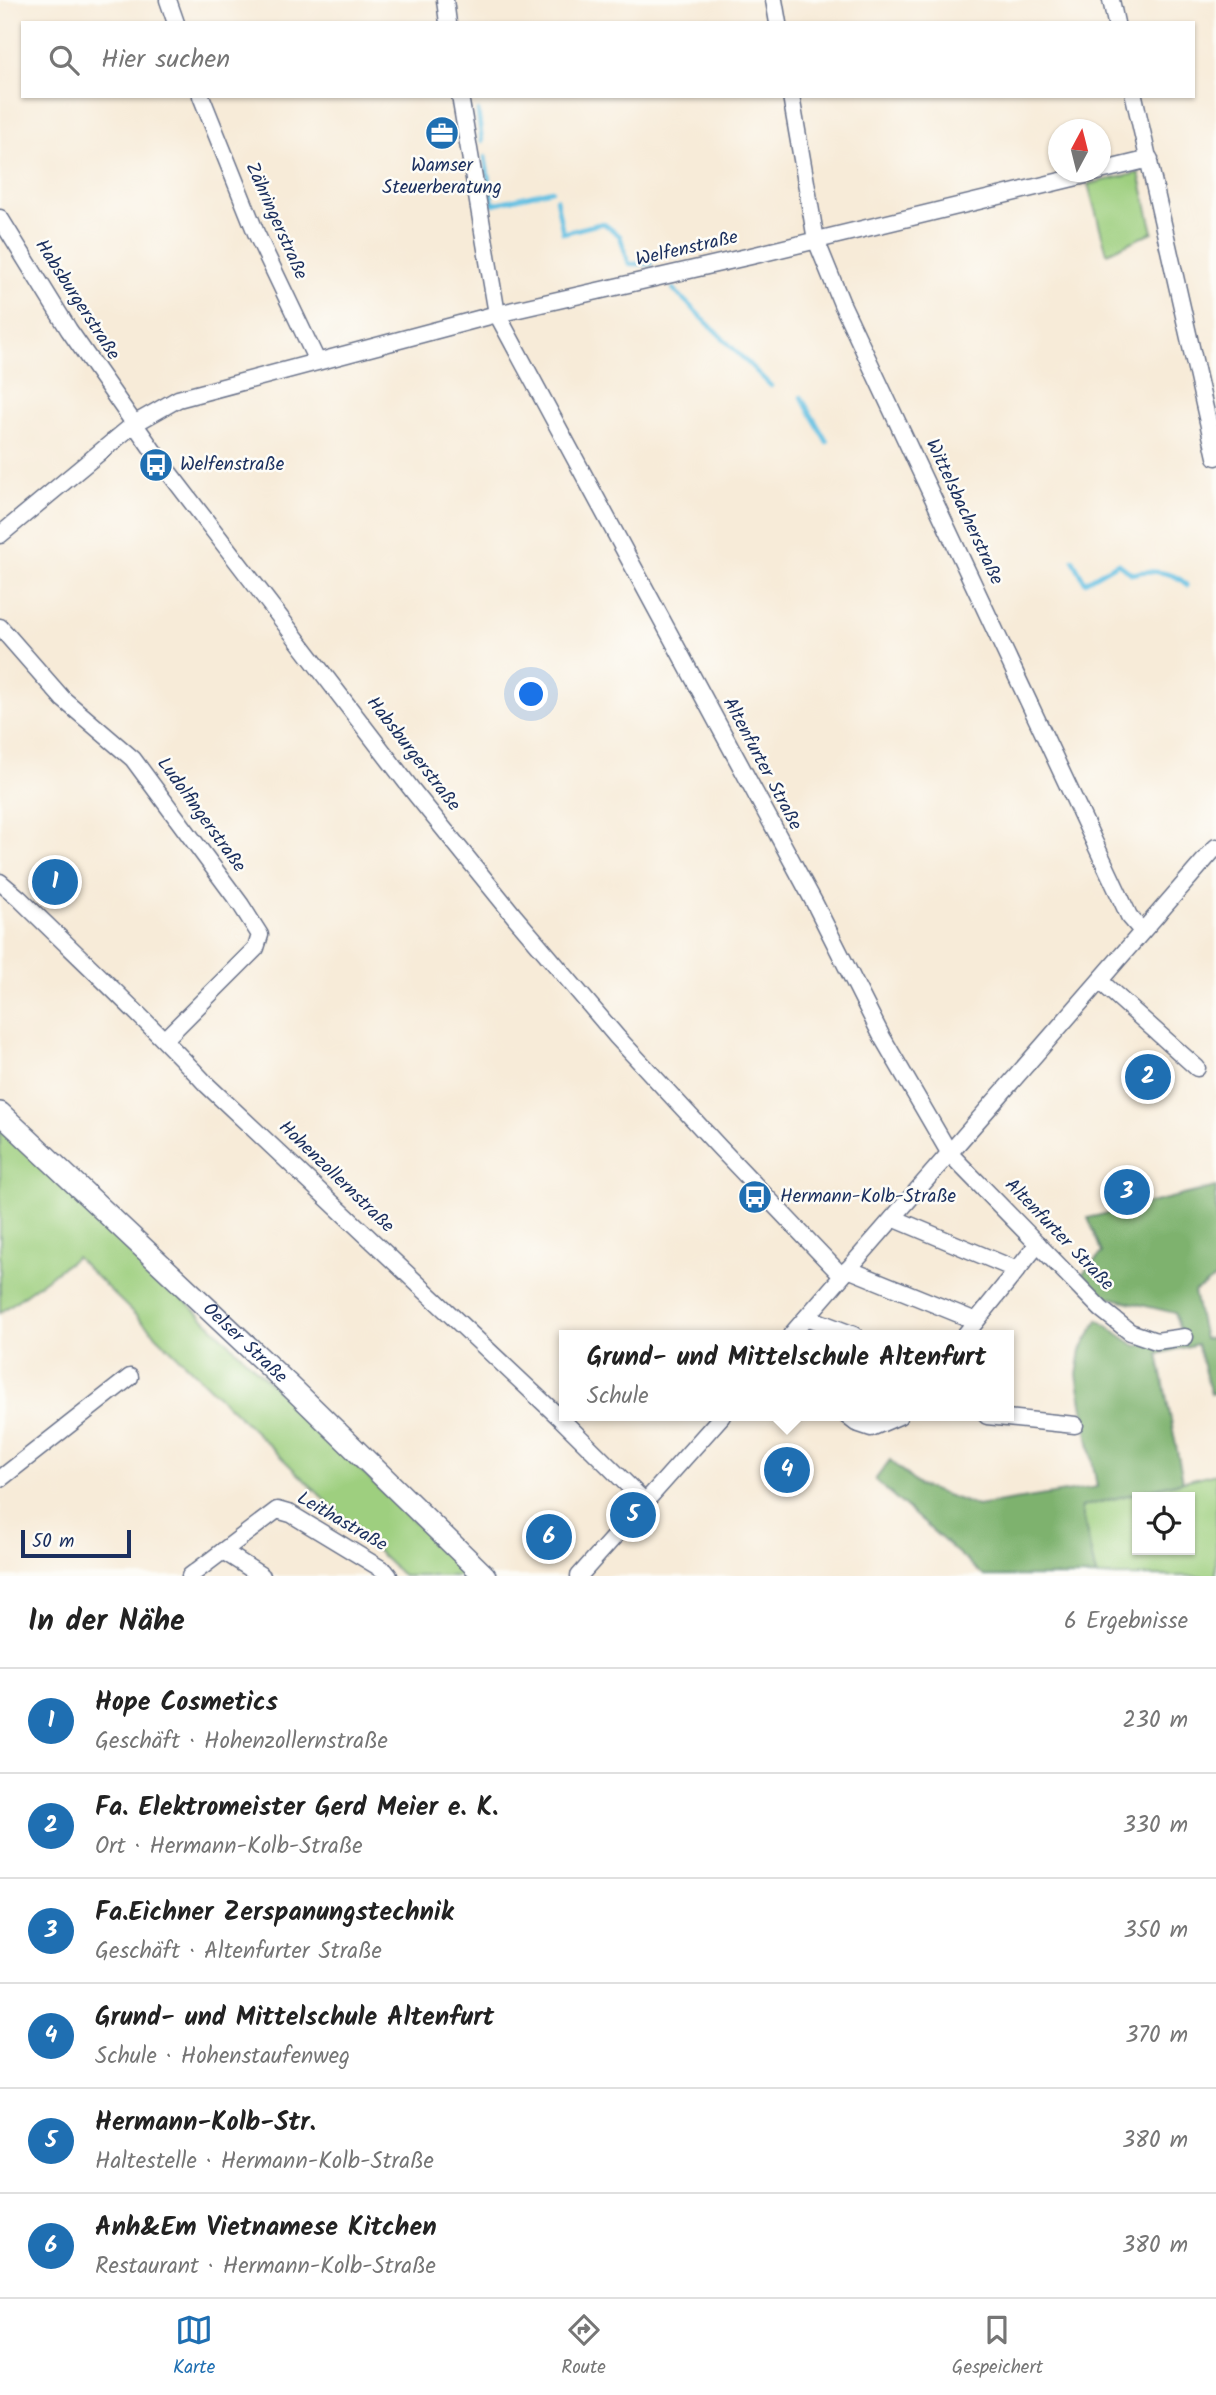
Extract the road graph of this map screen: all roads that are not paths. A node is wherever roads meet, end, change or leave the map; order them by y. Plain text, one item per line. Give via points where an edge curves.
1 (168, 0) edge
2 (445, 0) edge
3 (774, 0) edge
4 (1111, 0) edge
5 (175, 21) edge
6 (448, 21) edge
7 (778, 21) edge
8 (1116, 21) edge
9 (202, 98) edge
10 (460, 98) edge
11 (791, 98) edge
12 (1135, 98) edge
13 (1150, 159) junction
14 (1111, 168) edge
15 (1055, 182) edge
16 (0, 218) edge
17 (816, 240) junction
18 (497, 314) junction
19 (317, 361) junction
20 (134, 424) junction
21 (1216, 457) edge
22 (0, 535) edge
23 (0, 627) edge
24 (1216, 847) edge
25 (0, 882) edge
26 (1142, 931) junction
27 (1100, 981) junction
28 (165, 1040) junction
29 (1197, 1068) dead end
30 (0, 1113) edge
31 (950, 1154) junction
32 (893, 1219) junction
33 (1038, 1244) junction
34 (1017, 1270) junction
35 (845, 1273) junction
36 (807, 1317) junction
37 (976, 1321) junction
38 (795, 1330) edge
39 (841, 1330) edge
40 (969, 1330) edge
41 (1185, 1338) dead end
42 (130, 1377) dead end
43 (559, 1419) edge
44 (1014, 1419) edge
45 (561, 1421) edge
46 (718, 1421) edge
47 (853, 1421) edge
48 (887, 1421) edge
49 (1075, 1425) dead end
50 (0, 1479) edge
51 (645, 1502) junction
52 (223, 1551) junction
53 (387, 1574) edge
54 (190, 1576) edge
55 (262, 1576) edge
56 (485, 1576) edge
57 (579, 1576) edge

1 - 5 street
2 - 6 street
3 - 7 street
4 - 8 street
9 - 19 street, Zähringerstraße via 256,233
10 - 18 street, Altenfurter Straße
11 - 17 street, Wittelsbacherstraße
12 - 13 street
13 - 14 street, Welfenstraße
13 - 21 street
15 - 17 street, Welfenstraße
16 - 20 street, Habsburgerstraße
17 - 18 street, Welfenstraße
17 - 26 street, Wittelsbacherstraße via 1129,916
18 - 19 street, Welfenstraße
18 - 31 street, Altenfurter Straße via 882,1037
19 - 20 street, Welfenstraße via 178,399
20 - 22 street, Welfenstraße
20 - 35 street, Habsburgerstraße via 515,917 673,1098
23 - 28 street, Ludolfingerstraße via 63,699 133,759 260,935 256,948
24 - 26 street
25 - 28 street, Hohenzollernstraße
26 - 27 street
27 - 29 street
27 - 31 street
28 - 43 street, Hohenzollernstraße
30 - 56 main road, Oelser Straße
31 - 32 street
31 - 33 street, Altenfurter Straße
32 - 34 street
32 - 35 street
33 - 34 street
33 - 41 street, Altenfurter Straße via 1130,1332 1156,1341
34 - 37 street
35 - 36 street
35 - 37 street
36 - 38 street
36 - 39 street
37 - 40 street
42 - 50 street
44 - 49 street
45 - 51 street, Hohenzollernstraße
46 - 51 street
47 - 48 street via 871,1428
51 - 57 street
52 - 53 street, Leithastraße via 277,1510 284,1510
52 - 54 street
52 - 55 street

